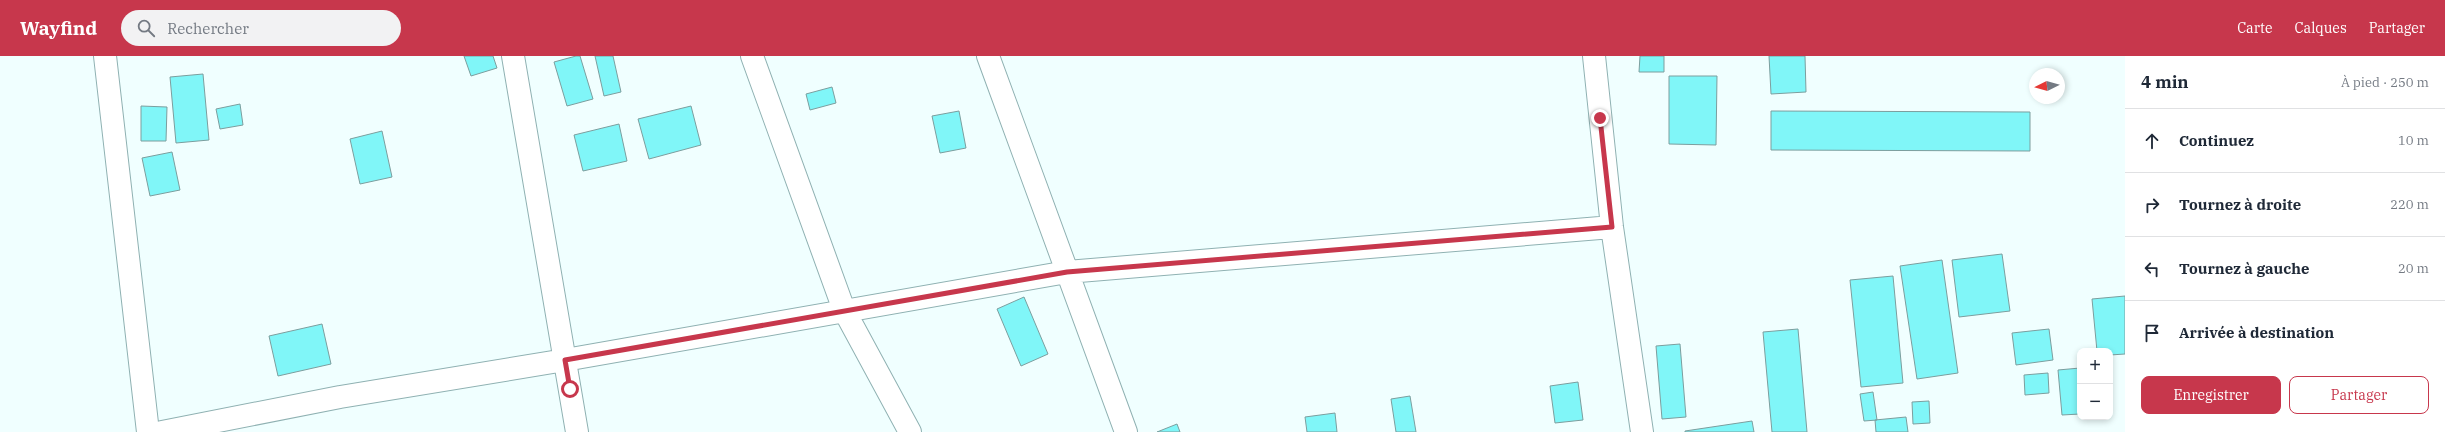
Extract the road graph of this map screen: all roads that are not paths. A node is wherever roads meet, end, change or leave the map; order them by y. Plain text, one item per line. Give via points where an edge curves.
1 (105, 56) edge
2 (513, 56) edge
3 (752, 56) edge
4 (988, 56) edge
5 (1594, 56) edge
6 (1612, 227) junction
7 (1067, 272) junction
8 (844, 310) junction
9 (565, 360) junction
10 (148, 432) edge
11 (162, 432) edge
12 (578, 432) edge
13 (910, 432) edge
14 (1126, 432) edge
15 (1642, 432) edge

1 - 10 street
2 - 9 street
3 - 8 street
4 - 7 street
5 - 6 street
6 - 7 street
6 - 15 street
7 - 8 street
7 - 14 street
8 - 9 street
8 - 13 street
9 - 11 street via 340,397
9 - 12 street

